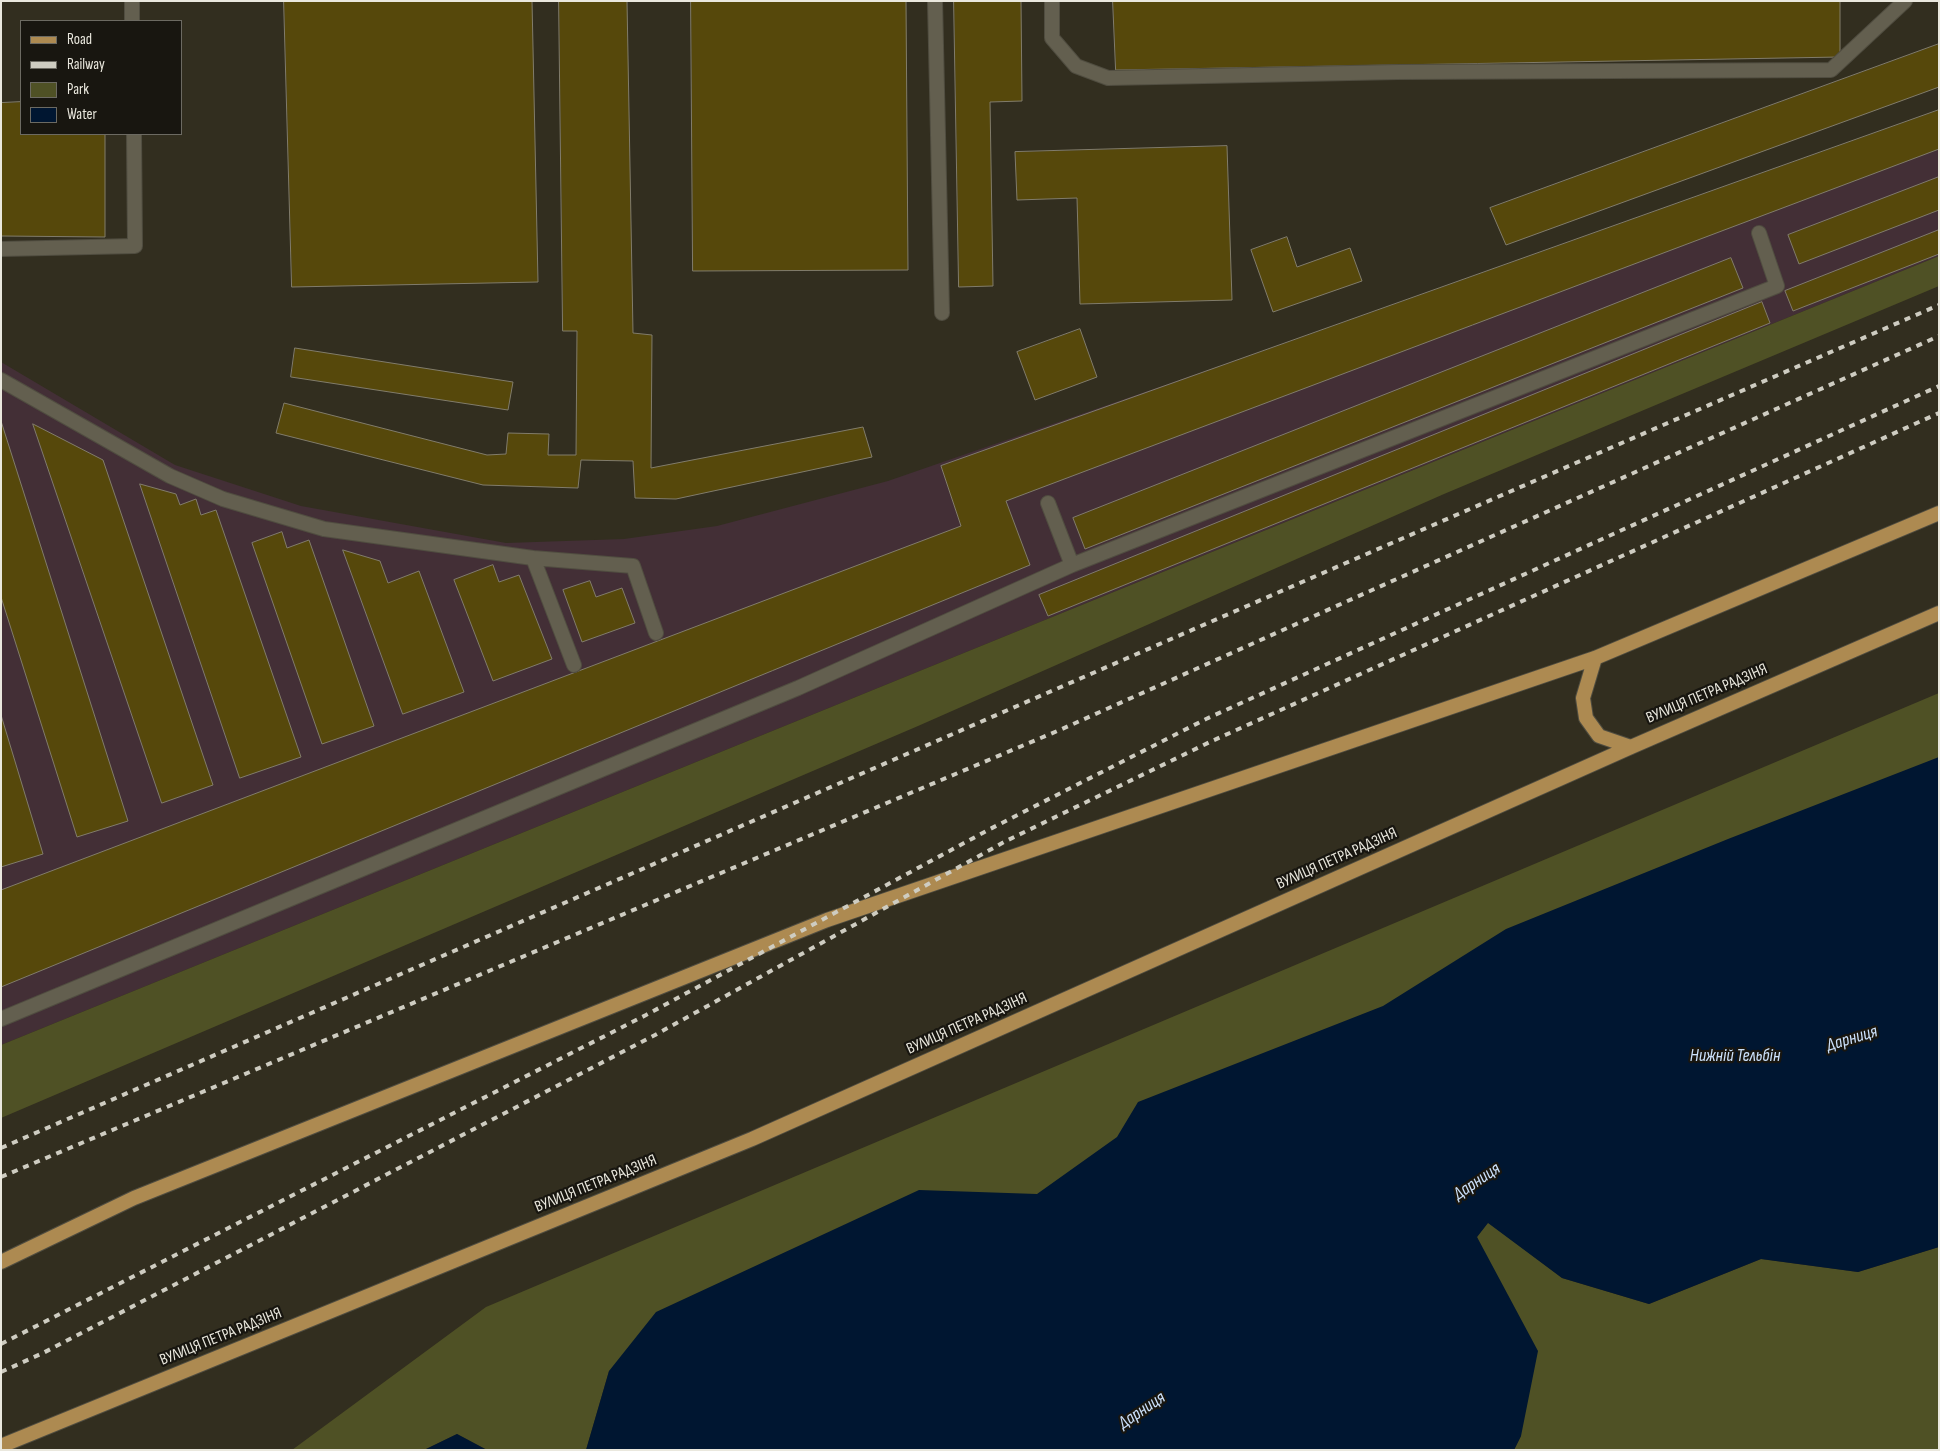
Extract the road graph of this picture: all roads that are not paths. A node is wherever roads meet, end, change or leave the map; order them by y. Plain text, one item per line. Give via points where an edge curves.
1 (132, 1) edge
2 (936, 1) edge
3 (1052, 1) edge
4 (1905, 1) edge
5 (132, 20) edge
6 (134, 135) edge
7 (1759, 233) dead end
8 (1, 249) edge
9 (942, 313) dead end
10 (1, 380) edge
11 (1048, 503) dead end
12 (1939, 513) edge
13 (534, 558) junction
14 (1072, 565) junction
15 (1939, 614) edge
16 (656, 633) dead end
17 (1595, 658) junction
18 (574, 665) dead end
19 (1631, 747) junction
20 (1, 1019) edge
21 (1, 1262) edge
22 (1, 1446) edge

1 - 5 lane
2 - 9 lane
3 - 4 lane via 1052,38 1076,66 1108,78 1398,72 1831,70
6 - 8 lane via 135,246
7 - 14 lane via 1777,286
10 - 13 lane via 170,476 223,499 324,529
11 - 14 lane
12 - 17 main road
13 - 16 lane via 633,566
13 - 18 lane
14 - 20 lane via 798,688
15 - 19 main road, ВУЛИЦЯ ПЕТРА РАДЗІНЯ
17 - 19 main road via 1583,698 1586,718 1599,736
17 - 21 main road via 827,920 134,1198
19 - 22 main road, ВУЛИЦЯ ПЕТРА РАДЗІНЯ via 752,1139

